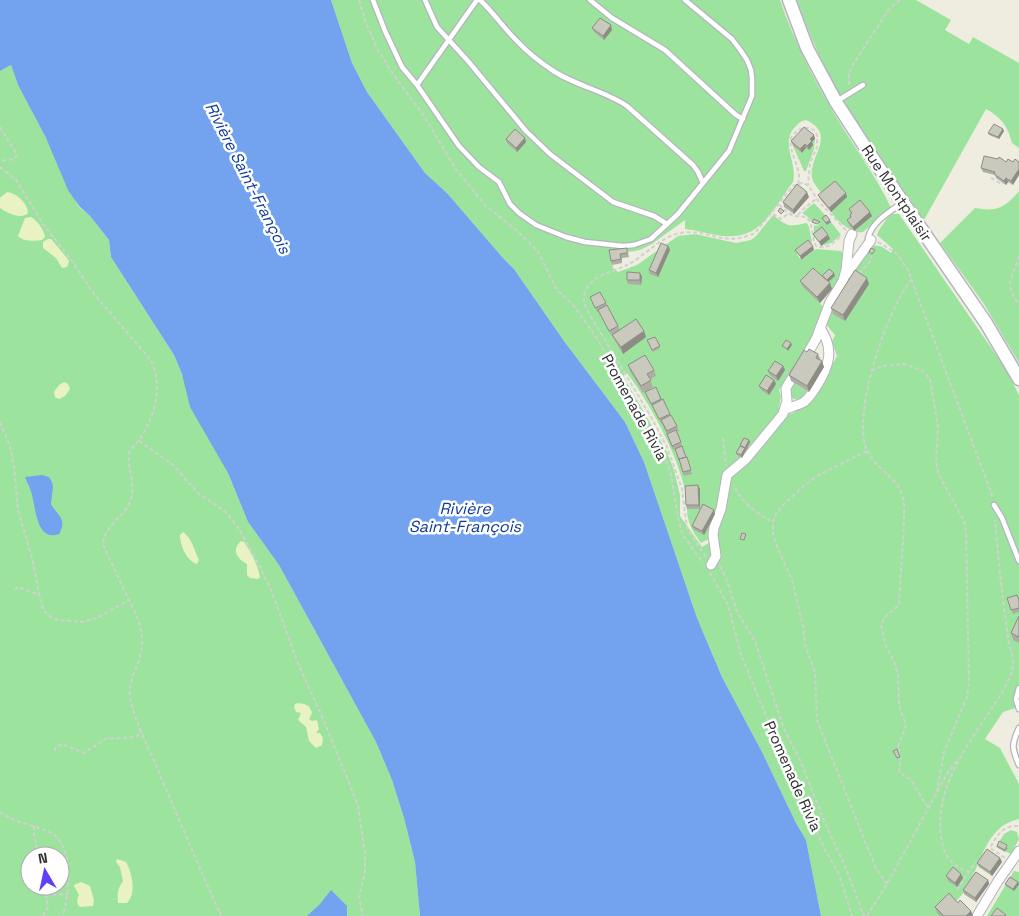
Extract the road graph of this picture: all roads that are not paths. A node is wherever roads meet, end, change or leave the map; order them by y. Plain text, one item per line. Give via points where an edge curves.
1 (372, 0) edge
2 (425, 0) edge
3 (478, 0) edge
4 (590, 0) edge
5 (685, 0) edge
6 (789, 0) edge
7 (449, 39) junction
8 (417, 85) junction
9 (863, 85) dead end
10 (836, 102) junction
11 (743, 119) junction
12 (703, 183) junction
13 (903, 202) junction
14 (667, 224) junction
15 (849, 232) road end
16 (869, 239) joint
17 (844, 277) junction
18 (820, 328) junction
19 (1019, 378) edge
20 (786, 409) junction
21 (994, 505) road end
22 (1019, 561) edge
23 (710, 566) road end
24 (1019, 688) edge
25 (1019, 709) edge
26 (1019, 728) edge
27 (1019, 765) edge
28 (1019, 851) edge
29 (977, 916) edge

1 - 8 lane via 397,58
2 - 7 lane via 437,27
3 - 7 lane
3 - 12 lane via 516,41 548,67 627,106 693,166
4 - 11 lane via 612,18 665,50
5 - 11 lane via 732,39 747,60 752,96
6 - 10 street, Rue Montplaisir via 807,48
7 - 8 lane
7 - 14 lane via 526,131 550,154 613,202 654,216
8 - 14 lane via 459,146 499,182 510,204 536,225 566,237 623,246 643,243
9 - 10 lane
10 - 13 street, Rue Montplaisir
11 - 12 lane via 729,151
12 - 14 lane
13 - 16 lane via 875,224
13 - 19 street, Rue Montplaisir via 986,323
15 - 17 street
16 - 17 street via 865,251
17 - 18 street
18 - 20 street via 788,384
18 - 20 street via 827,343 828,366 810,396
20 - 23 street via 746,459 728,474 714,528 716,556
21 - 22 lane
24 - 25 lane via 1016,699
26 - 27 lane via 1012,748
28 - 29 street

